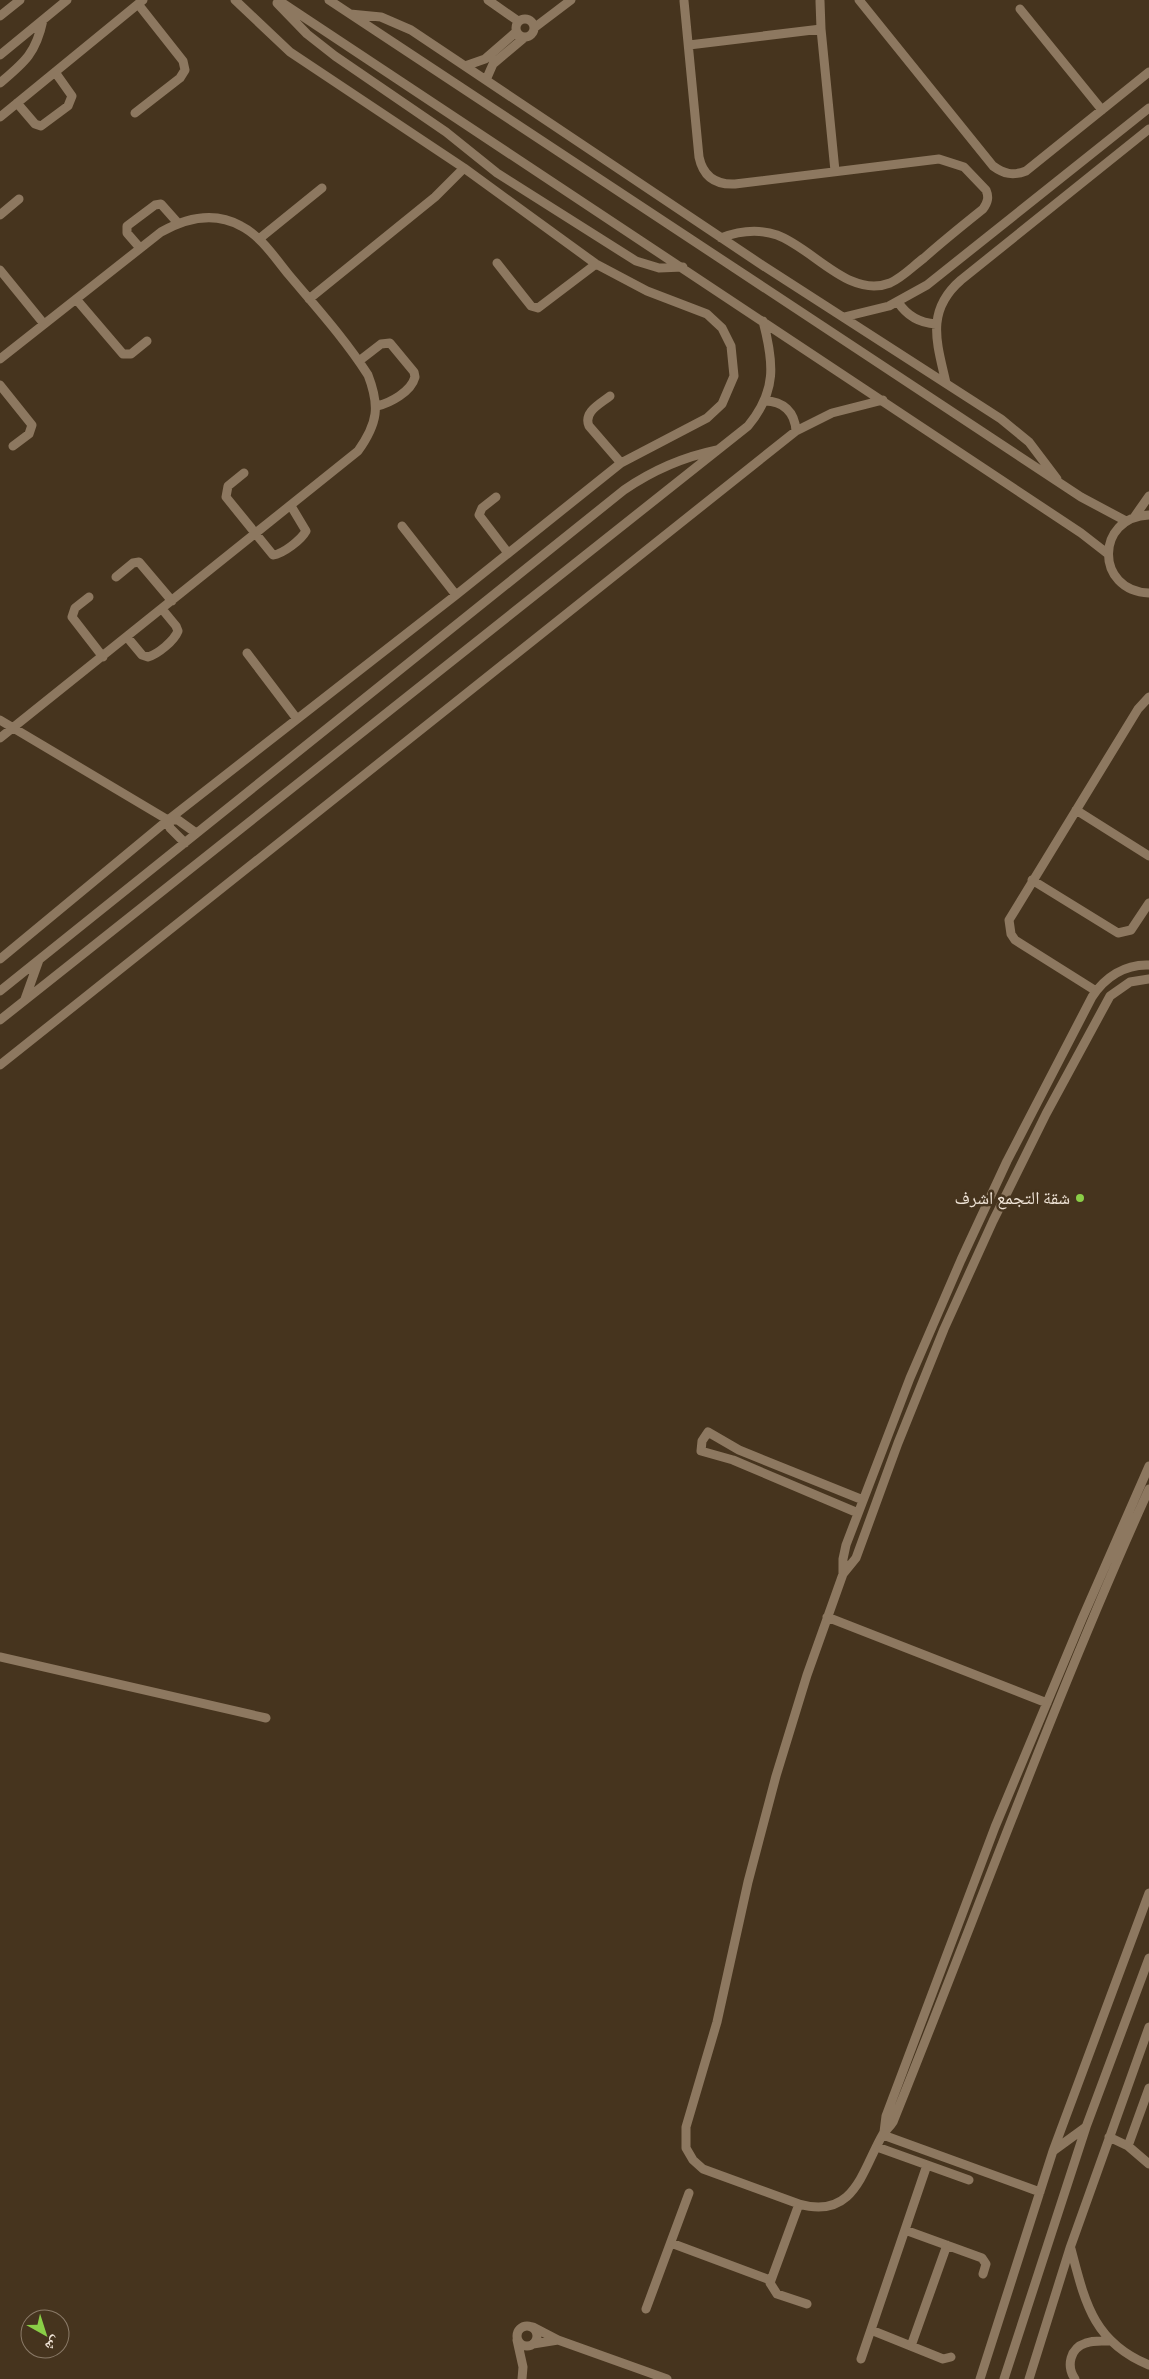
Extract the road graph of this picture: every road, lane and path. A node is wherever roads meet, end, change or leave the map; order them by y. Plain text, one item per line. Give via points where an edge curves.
1 (20, 0) edge
2 (67, 0) edge
3 (235, 0) edge
4 (276, 0) edge
5 (329, 0) edge
6 (488, 0) edge
7 (571, 0) edge
8 (858, 0) edge
9 (684, 1) edge
10 (820, 1) edge
11 (140, 2) edge
12 (1020, 9) dead end
13 (349, 14) junction
14 (0, 16) edge
15 (43, 20) junction
16 (518, 21) junction
17 (534, 28) junction
18 (821, 29) junction
19 (516, 32) junction
20 (525, 37) junction
21 (689, 45) junction
22 (0, 55) edge
23 (465, 66) junction
24 (55, 72) junction
25 (1149, 72) edge
26 (486, 80) junction
27 (0, 83) edge
28 (17, 103) junction
29 (1149, 108) edge
30 (1102, 110) junction
31 (135, 113) dead end
32 (0, 117) edge
33 (1149, 130) edge
34 (464, 168) junction
35 (835, 172) junction
36 (322, 188) dead end
37 (19, 199) dead end
38 (0, 215) edge
39 (177, 222) junction
40 (721, 238) junction
41 (259, 239) junction
42 (140, 248) junction
43 (497, 263) dead end
44 (596, 264) junction
45 (762, 265) junction
46 (684, 267) junction
47 (0, 270) edge
48 (752, 280) junction
49 (76, 299) junction
50 (310, 299) junction
51 (898, 302) junction
52 (844, 317) junction
53 (763, 321) junction
54 (44, 324) junction
55 (936, 324) junction
56 (147, 341) dead end
57 (0, 359) edge
58 (359, 361) junction
59 (946, 383) junction
60 (0, 385) edge
61 (610, 396) dead end
62 (883, 400) junction
63 (765, 401) junction
64 (376, 406) junction
65 (796, 431) junction
66 (13, 446) dead end
67 (720, 450) junction
68 (621, 463) junction
69 (244, 473) dead end
70 (1059, 482) junction
71 (1149, 496) edge
72 (496, 497) dead end
73 (291, 506) junction
74 (1149, 514) edge
75 (1135, 516) junction
76 (1126, 521) junction
77 (402, 526) dead end
78 (256, 535) junction
79 (508, 553) junction
80 (1108, 554) junction
81 (116, 577) dead end
82 (1149, 593) edge
83 (456, 595) junction
84 (89, 597) dead end
85 (172, 601) junction
86 (162, 609) junction
87 (127, 637) junction
88 (246, 653) dead end
89 (103, 657) junction
90 (1149, 697) edge
91 (297, 719) junction
92 (0, 720) edge
93 (13, 728) junction
94 (0, 738) edge
95 (1076, 810) junction
96 (168, 820) junction
97 (196, 833) junction
98 (185, 843) junction
99 (1149, 856) edge
100 (1032, 880) junction
101 (1149, 903) edge
102 (2, 954) edge
103 (39, 959) junction
104 (1149, 965) edge
105 (1149, 979) edge
106 (0, 991) edge
107 (1096, 991) junction
108 (24, 1001) junction
109 (0, 1020) edge
110 (1069, 1042) junction
111 (1081, 1048) junction
112 (0, 1065) edge
113 (961, 1260) junction
114 (973, 1265) junction
115 (885, 1439) junction
116 (898, 1443) junction
117 (1149, 1466) edge
118 (1149, 1490) edge
119 (863, 1500) junction
120 (1135, 1508) junction
121 (858, 1513) junction
122 (843, 1574) junction
123 (827, 1616) junction
124 (1082, 1619) junction
125 (1091, 1622) junction
126 (0, 1657) edge
127 (1047, 1703) junction
128 (266, 1718) dead end
129 (996, 1827) junction
130 (1006, 1831) junction
131 (1149, 1893) edge
132 (1149, 1958) edge
133 (1149, 2027) edge
134 (1149, 2088) edge
135 (1086, 2127) junction
136 (883, 2133) junction
137 (1109, 2137) junction
138 (1128, 2146) junction
139 (877, 2147) junction
140 (1053, 2151) junction
141 (1149, 2164) edge
142 (927, 2165) junction
143 (969, 2180) dead end
144 (1040, 2192) junction
145 (689, 2193) dead end
146 (799, 2204) junction
147 (905, 2230) junction
148 (670, 2244) junction
149 (947, 2245) junction
150 (1070, 2248) junction
151 (983, 2274) dead end
152 (770, 2280) junction
153 (807, 2304) dead end
154 (646, 2309) dead end
155 (533, 2327) junction
156 (871, 2330) junction
157 (517, 2340) junction
158 (558, 2340) junction
159 (1110, 2341) junction
160 (533, 2344) junction
161 (911, 2346) junction
162 (951, 2357) dead end
163 (862, 2359) dead end
164 (1149, 2364) edge
165 (523, 2367) junction
166 (522, 2379) edge
167 (665, 2379) edge
168 (980, 2379) edge
169 (1004, 2379) edge
170 (1029, 2379) edge
171 (1075, 2379) edge

1 - 14 street
2 - 15 street
3 - 34 street via 290,52
4 - 46 street
4 - 46 street via 294,22 321,46 446,132 497,173 636,261 659,268
5 - 13 street
6 - 16 street
7 - 17 street
8 - 30 street via 993,166 1001,171 1016,175 1026,171
9 - 21 street
10 - 18 street
11 - 24 street
11 - 31 street via 183,61 185,70 180,78
12 - 30 street
13 - 23 street via 381,16 401,24
13 - 48 street
15 - 22 street
15 - 27 street via 39,41 32,52
16 - 17 street via 526,18
16 - 19 street
17 - 20 street via 532,34
18 - 21 street
18 - 35 street
19 - 20 street
19 - 23 street via 485,58
20 - 26 street via 493,64
21 - 35 street via 699,156 706,175 714,181 729,184
23 - 26 street
24 - 28 street
24 - 28 street via 72,96 68,106 41,126 35,124
25 - 30 street
26 - 40 street
28 - 32 street
29 - 51 street via 932,281
33 - 55 street via 954,286 944,299
34 - 44 street
34 - 50 street via 435,197
35 - 40 street via 946,160 964,167 986,190 988,200 983,209 905,274 880,285 852,282 779,236 750,232
36 - 41 street
37 - 38 street
39 - 41 street via 200,217 222,218
39 - 42 street
39 - 42 street via 161,204 155,205 127,226 127,233
40 - 45 street
41 - 50 street
42 - 49 street
43 - 44 street via 531,306 538,308
44 - 68 street via 647,291 707,314 727,336 734,356 731,386 715,412
45 - 48 street
45 - 52 street
46 - 53 street
47 - 54 street
48 - 70 street
49 - 54 street
49 - 56 street via 123,354 131,354
50 - 58 street
51 - 52 street via 875,311
51 - 55 street via 917,320
52 - 59 street
53 - 62 street
53 - 63 street via 772,361
54 - 57 street
55 - 59 street
58 - 64 street via 374,389
58 - 64 street via 381,344 390,343 414,372 411,385 396,399
59 - 70 street via 1020,434 1042,456
60 - 66 street via 32,425 29,434
61 - 68 street via 589,413 586,420
62 - 65 street via 832,413
62 - 80 street
63 - 65 street via 785,407 792,415
63 - 67 street via 748,426
64 - 73 street via 370,435 358,450
65 - 112 street
67 - 97 street via 667,466 624,490
67 - 108 street
68 - 79 street
69 - 78 street via 228,486 225,493
70 - 76 street
71 - 75 street
72 - 79 street via 482,508 479,515
73 - 78 street
73 - 78 street via 306,531 303,536 273,555
74 - 75 street
75 - 76 street
76 - 80 street via 1113,535
77 - 83 street
78 - 85 street
79 - 83 street
80 - 82 street via 1112,572 1120,582 1130,590
81 - 85 street via 139,562
83 - 91 street
84 - 89 street via 73,611 72,617
85 - 86 street
86 - 87 street
86 - 87 street via 178,632 154,655 142,655
87 - 89 street
88 - 91 street
89 - 93 street
90 - 95 street via 1138,709
91 - 96 street
92 - 93 street
93 - 94 street
93 - 96 street
95 - 99 street
95 - 100 street
96 - 97 street via 178,820
96 - 98 street via 170,828
96 - 102 street
97 - 98 street
98 - 103 street
100 - 101 street via 1118,933 1132,930
100 - 107 street via 1012,913 1011,934 1021,944
103 - 106 street
103 - 108 street
104 - 107 street via 1117,972
105 - 111 street via 1130,982 1110,996
107 - 110 street
108 - 109 street
110 - 111 street
110 - 113 street
111 - 114 street
113 - 114 street
113 - 115 street
114 - 116 street
115 - 116 street
115 - 119 street
116 - 122 street via 856,1558
117 - 120 street
118 - 120 street
119 - 121 street
119 - 121 street via 739,1450 708,1432 702,1441 701,1452 725,1457
120 - 124 street
120 - 125 street
121 - 122 street via 844,1552
122 - 123 street
123 - 127 street
123 - 146 street via 771,1794 717,2022 685,2134 689,2154 703,2169
124 - 125 street
124 - 127 street
125 - 130 street
126 - 128 street
127 - 129 street
129 - 130 street
129 - 136 street via 886,2116
130 - 136 street via 894,2118
131 - 140 street
132 - 135 street
133 - 137 street
134 - 138 street
135 - 140 street
135 - 169 street
136 - 139 street
136 - 144 street
137 - 138 street
137 - 150 street
138 - 141 street
139 - 142 street
139 - 146 street via 861,2180 845,2198 822,2206
140 - 144 street
142 - 143 street
142 - 147 street
144 - 168 street
145 - 148 street
146 - 152 street
147 - 149 street
147 - 156 street
148 - 152 street
148 - 154 street
149 - 151 street via 982,2258 986,2264
149 - 161 street
150 - 159 street via 1087,2308
150 - 170 street
152 - 153 street via 771,2287 778,2294
155 - 157 street via 521,2327
155 - 158 street
155 - 160 street via 537,2337
156 - 161 street
156 - 163 street
157 - 160 street via 522,2345
157 - 165 street
158 - 160 street
158 - 167 street
159 - 164 street
159 - 171 street via 1089,2342 1076,2349 1070,2362
160 - 165 street
161 - 162 street via 945,2359
165 - 166 street

